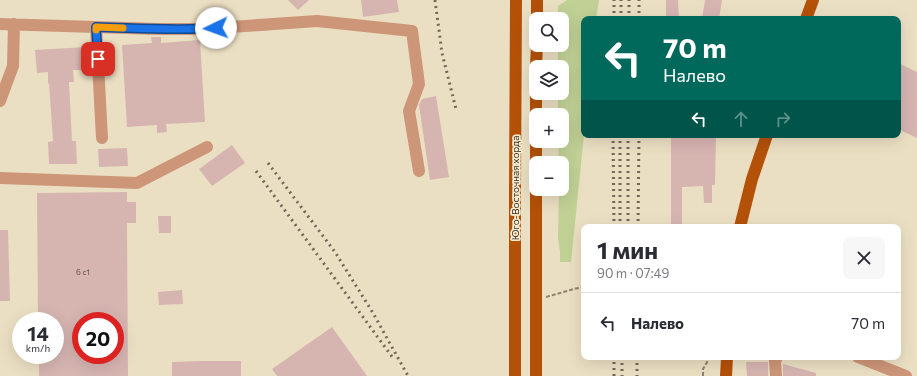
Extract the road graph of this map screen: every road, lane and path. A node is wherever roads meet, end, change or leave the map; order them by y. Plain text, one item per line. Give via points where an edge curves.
1 (516, 0) edge
2 (537, 0) edge
3 (813, 0) edge
4 (537, 12) edge
5 (807, 16) edge
6 (0, 24) edge
7 (14, 24) junction
8 (96, 27) junction
9 (0, 101) edge
10 (102, 138) dead end
11 (766, 138) edge
12 (207, 147) dead end
13 (419, 171) dead end
14 (0, 178) edge
15 (536, 196) edge
16 (741, 224) edge
17 (581, 288) edge
18 (536, 300) junction
19 (708, 360) edge
20 (727, 360) edge
21 (776, 360) edge
22 (866, 360) edge
23 (515, 376) edge
24 (536, 376) edge
25 (703, 376) edge
26 (726, 376) edge
27 (776, 376) edge
28 (906, 376) edge

1 - 23 main road, Юго-Восточная хорда
2 - 4 main road
3 - 5 main road
6 - 7 street
7 - 8 street
7 - 9 street via 13,66
8 - 10 street
8 - 13 street via 202,29 317,21 412,31 419,84 409,111
11 - 16 main road
12 - 14 street via 137,183
15 - 18 main road, Юго-Восточная хорда
17 - 18 path
18 - 24 main road, Юго-Восточная хорда
19 - 25 path via 703,369
20 - 26 main road
21 - 27 street
22 - 28 street

